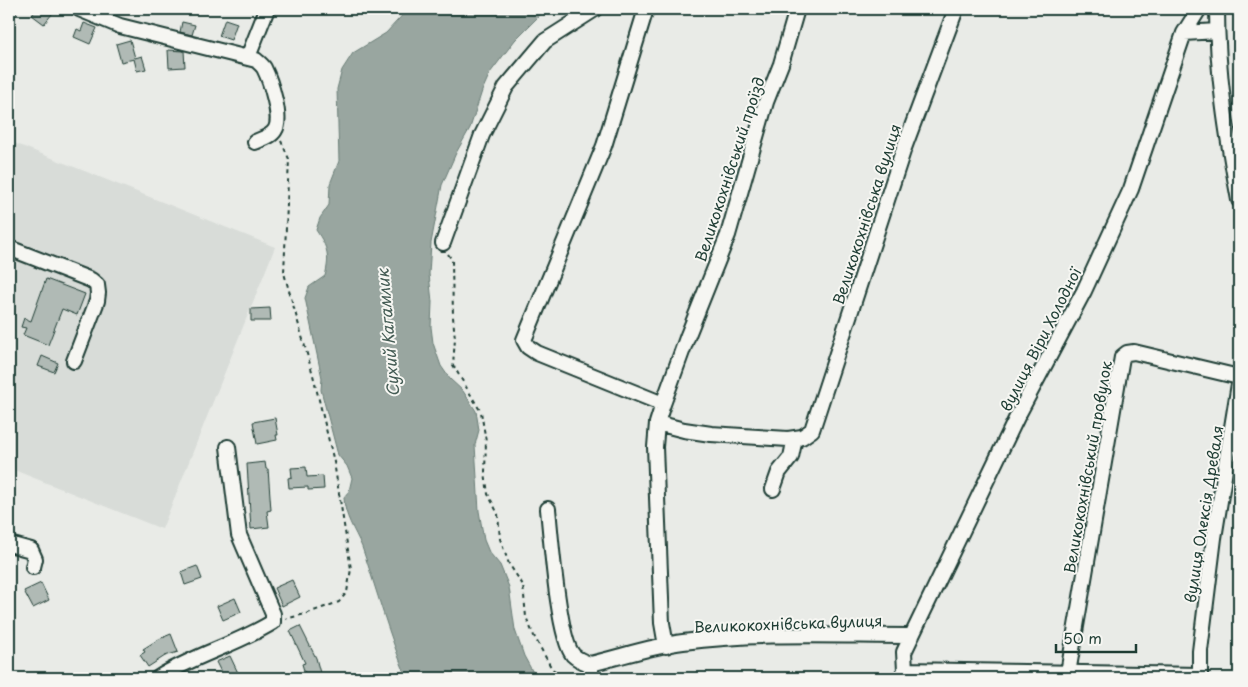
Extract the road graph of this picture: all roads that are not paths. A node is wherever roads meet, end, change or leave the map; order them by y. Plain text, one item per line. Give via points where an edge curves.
1 (79, 9) edge
2 (266, 9) edge
3 (595, 9) edge
4 (646, 9) edge
5 (798, 9) edge
6 (956, 9) edge
7 (1198, 9) edge
8 (1217, 9) edge
9 (1217, 31) junction
10 (1184, 33) junction
11 (248, 57) junction
12 (254, 142) dead end
13 (1239, 200) edge
14 (442, 243) road end
15 (9, 248) edge
16 (74, 361) dead end
17 (1239, 377) edge
18 (1239, 384) edge
19 (663, 404) junction
20 (657, 423) junction
21 (795, 438) junction
22 (228, 447) dead end
23 (773, 488) dead end
24 (548, 509) dead end
25 (9, 544) edge
26 (33, 567) dead end
27 (912, 636) junction
28 (666, 646) junction
29 (591, 671) edge
30 (1068, 673) junction
31 (903, 674) edge
32 (1200, 677) edge
33 (158, 678) edge

1 - 11 street via 120,26
2 - 11 street
3 - 14 street via 545,41 506,87 482,135
4 - 19 street via 604,146 524,340 528,348 537,353
5 - 19 street, Великокохнівський проїзд via 766,102 728,235
6 - 21 street, Великокохнівська вулиця via 904,148 812,430 802,438
7 - 10 street, вулиця Віри Холодної
8 - 9 street
9 - 10 street
9 - 13 street via 1224,119
10 - 27 street, вулиця Віри Холодної via 1131,189 1084,291 1017,417
11 - 12 street via 263,67 275,100 278,122 276,130 269,136
15 - 16 street via 92,280 97,285 97,301
17 - 30 street, Великокохнівський провулок via 1134,352 1127,352 1122,357
18 - 32 street, вулиця Олексія Древаля via 1214,538 1200,651
19 - 20 street, Великокохнівський проїзд
20 - 21 street via 711,434
20 - 28 street via 655,447 662,623
21 - 23 street via 791,457 779,472
22 - 33 street via 239,535 273,614 273,622
24 - 29 street via 559,609 567,645
25 - 26 street via 31,550
27 - 28 street, Великокохнівська вулиця via 734,638
27 - 31 street, вулиця Віри Холодної via 904,652
28 - 29 street, Великокохнівська вулиця
30 - 31 street
30 - 32 street

